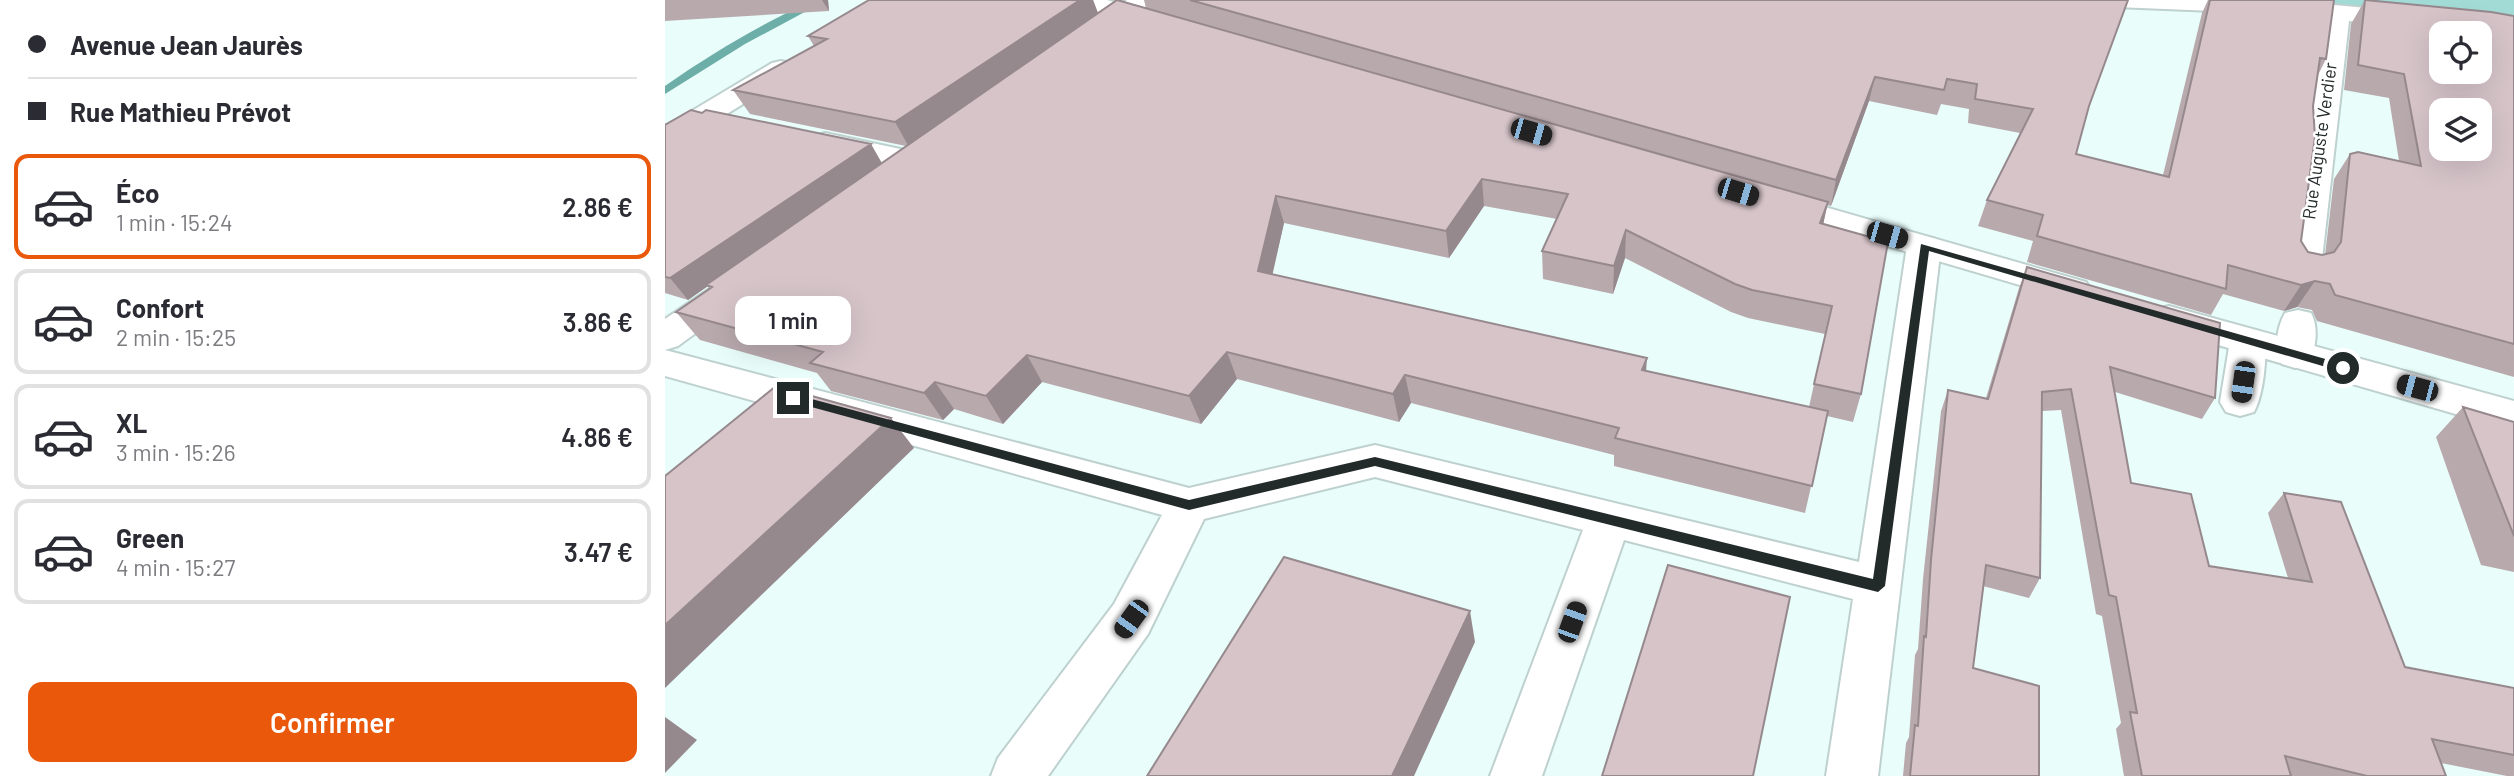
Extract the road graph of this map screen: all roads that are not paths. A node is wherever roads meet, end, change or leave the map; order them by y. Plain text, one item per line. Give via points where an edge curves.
1 (1080, 0) edge
2 (2116, 0) edge
3 (1133, 6) edge
4 (2338, 14) junction
5 (2514, 29) edge
6 (1188, 31) edge
7 (1067, 52) edge
8 (806, 54) edge
9 (703, 116) junction
10 (743, 124) edge
11 (795, 135) edge
12 (665, 140) edge
13 (879, 184) edge
14 (1748, 195) edge
15 (1924, 246) junction
16 (2304, 268) edge
17 (755, 273) edge
18 (2098, 297) edge
19 (2135, 308) edge
20 (665, 337) edge
21 (2248, 341) junction
22 (665, 363) edge
23 (2240, 402) dead end
24 (2514, 416) edge
25 (1189, 505) junction
26 (1609, 520) junction
27 (1878, 586) junction
28 (1017, 776) edge
29 (1516, 776) edge
30 (1852, 776) edge

1 - 3 street
2 - 4 street
3 - 6 street
3 - 7 street
4 - 5 street
4 - 16 street, Rue Auguste Verdier
8 - 9 street
9 - 10 street
9 - 12 street
11 - 13 street via 924,153
14 - 15 street
15 - 18 street
15 - 27 street
17 - 20 street
19 - 21 street
21 - 23 street
21 - 24 street via 2296,338
22 - 25 street
25 - 26 street via 1375,461
25 - 28 street via 1131,619
26 - 27 street
26 - 29 street
27 - 30 street

